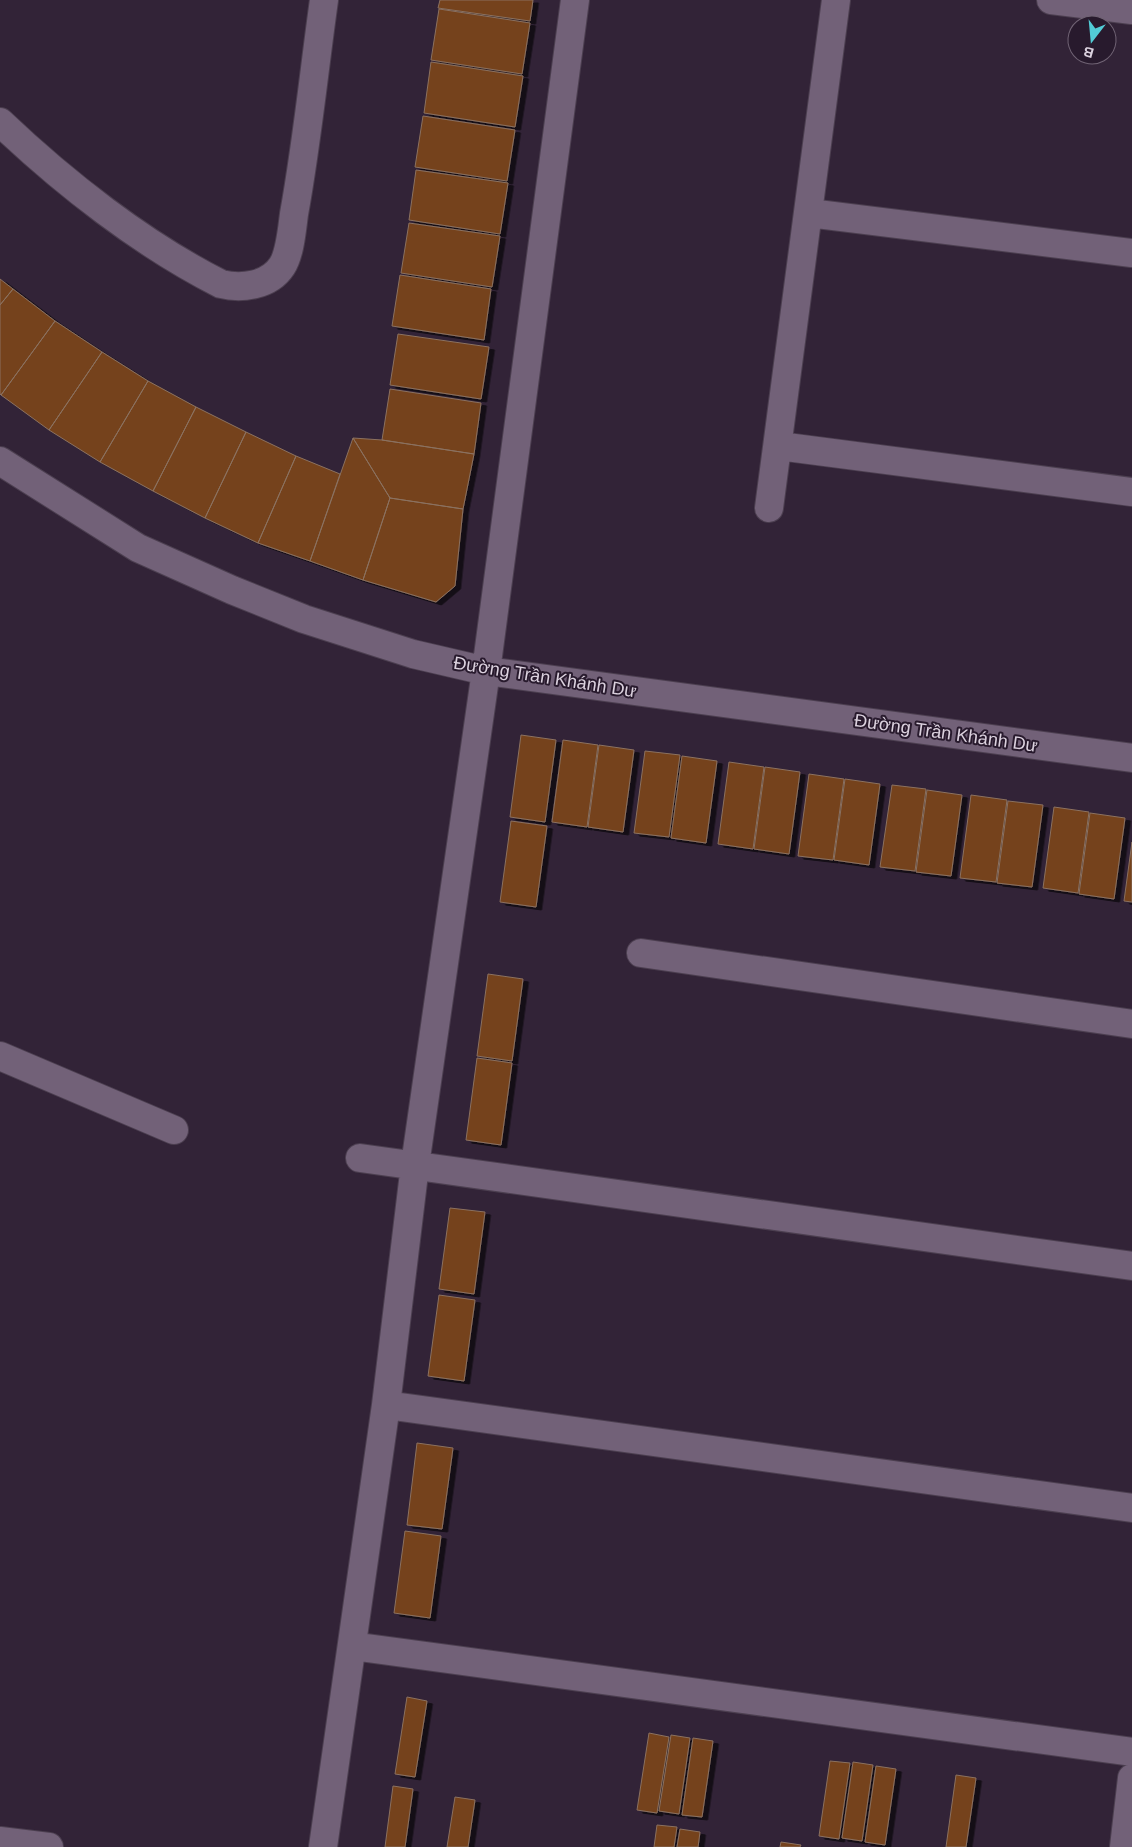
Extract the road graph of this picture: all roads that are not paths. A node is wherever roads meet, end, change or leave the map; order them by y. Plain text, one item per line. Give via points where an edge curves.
1 (324, 0) edge
2 (575, 0) edge
3 (836, 0) edge
4 (1051, 0) edge
5 (1132, 10) edge
6 (0, 122) edge
7 (809, 213) junction
8 (1132, 253) edge
9 (778, 446) junction
10 (0, 461) edge
11 (1132, 492) edge
12 (769, 508) dead end
13 (486, 671) junction
14 (1132, 758) edge
15 (641, 953) dead end
16 (1132, 1024) edge
17 (0, 1056) edge
18 (174, 1130) dead end
19 (360, 1158) dead end
20 (414, 1165) junction
21 (1132, 1266) edge
22 (386, 1405) junction
23 (1132, 1508) edge
24 (352, 1646) junction
25 (1132, 1752) edge
26 (1132, 1778) edge
27 (0, 1841) edge
28 (50, 1847) edge
29 (323, 1847) edge
30 (1124, 1847) edge

1 - 6 street via 289,244 282,266 259,284 233,287 221,284 155,246 67,181
2 - 13 street
3 - 7 street
4 - 5 street
7 - 8 street
7 - 9 street
9 - 11 street
9 - 12 street
10 - 13 street, Đường Trần Khánh Dư via 138,548 232,590 304,619 404,651
13 - 14 street, Đường Trần Khánh Dư
13 - 20 street
15 - 16 street
17 - 18 street
19 - 20 street
20 - 21 street
20 - 22 street
22 - 23 street
22 - 24 street
24 - 25 street
24 - 29 street
26 - 30 street
27 - 28 street

